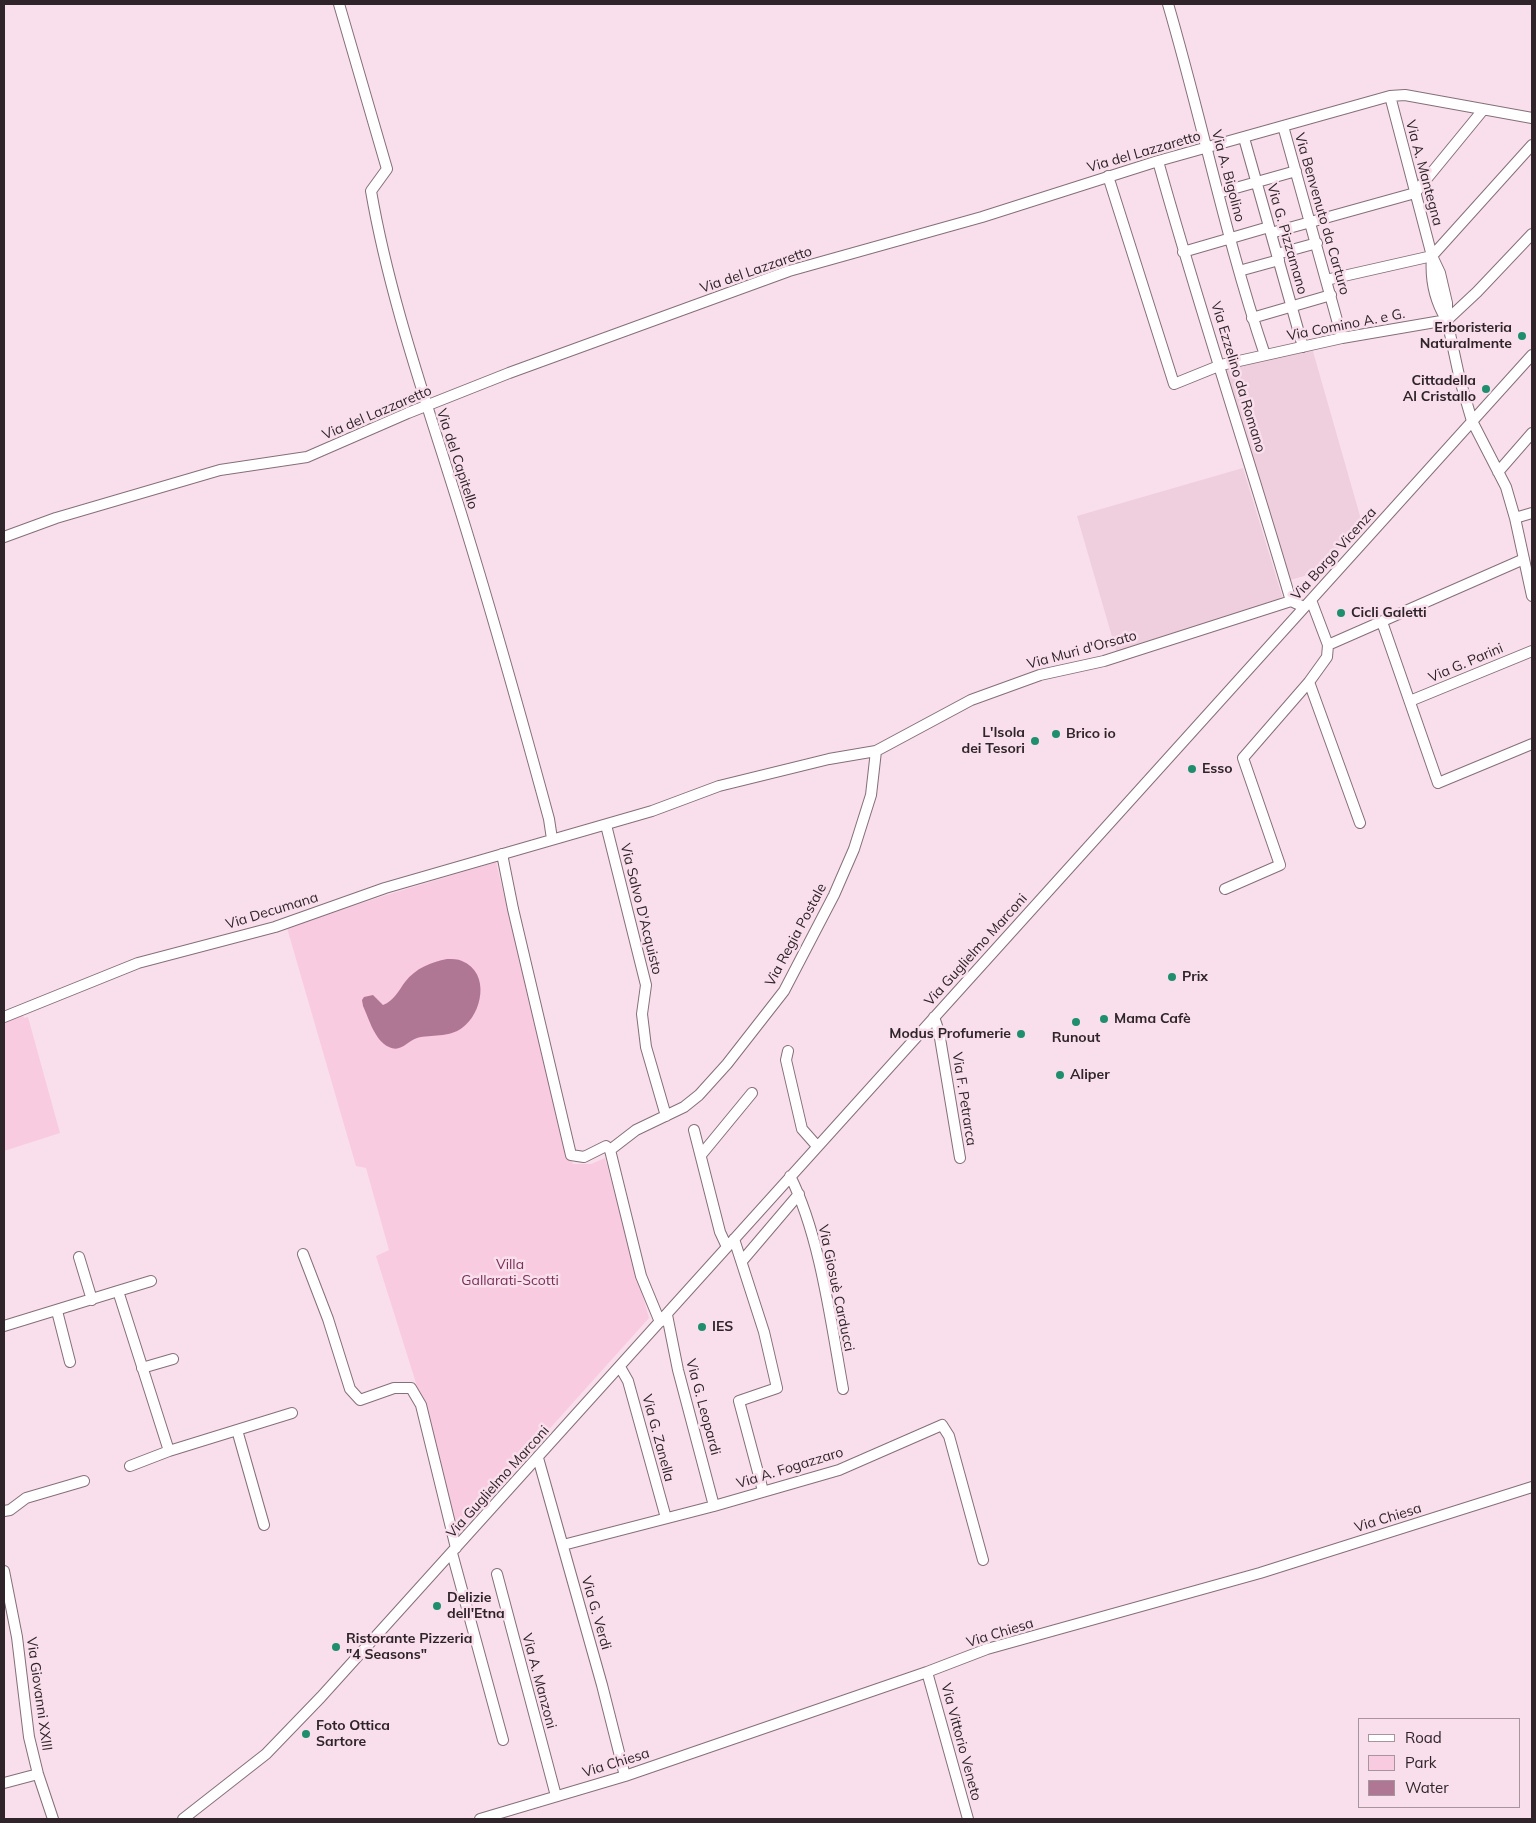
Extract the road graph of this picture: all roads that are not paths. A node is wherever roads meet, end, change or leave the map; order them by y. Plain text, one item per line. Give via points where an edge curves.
1 (339, 4) edge
2 (1168, 4) edge
3 (1390, 96) junction
4 (1483, 110) junction
5 (1532, 118) edge
6 (1284, 126) junction
7 (1244, 138) junction
8 (1532, 145) edge
9 (1206, 149) junction
10 (1158, 161) junction
11 (1296, 171) junction
12 (1108, 176) junction
13 (1257, 182) junction
14 (1218, 193) junction
15 (1415, 193) junction
16 (1311, 222) junction
17 (1270, 230) junction
18 (1532, 234) edge
19 (1231, 238) junction
20 (1316, 243) junction
21 (1184, 252) junction
22 (1432, 256) junction
23 (1278, 257) junction
24 (1239, 271) junction
25 (1326, 280) junction
26 (1331, 296) junction
27 (1292, 306) junction
28 (1252, 318) junction
29 (1447, 320) junction
30 (1342, 338) junction
31 (1303, 347) junction
32 (1265, 355) junction
33 (1532, 355) edge
34 (1220, 365) junction
35 (425, 406) junction
36 (1472, 421) junction
37 (1532, 433) edge
38 (1498, 472) junction
39 (1532, 513) edge
40 (1515, 518) junction
41 (4, 538) edge
42 (1524, 559) junction
43 (1532, 596) edge
44 (1291, 601) junction
45 (1307, 604) junction
46 (1382, 622) junction
47 (1328, 645) junction
48 (1532, 651) edge
49 (1308, 682) junction
50 (1410, 701) junction
51 (1532, 744) edge
52 (876, 751) junction
53 (1154, 772) joint
54 (1360, 823) dead end
55 (606, 825) junction
56 (552, 839) junction
57 (502, 854) junction
58 (1225, 890) dead end
59 (934, 1016) junction
60 (4, 1017) edge
61 (788, 1051) dead end
62 (752, 1093) dead end
63 (666, 1116) junction
64 (694, 1130) dead end
65 (817, 1146) junction
66 (610, 1150) junction
67 (701, 1155) junction
68 (960, 1158) dead end
69 (790, 1176) junction
70 (799, 1194) junction
71 (731, 1243) junction
72 (303, 1254) dead end
73 (79, 1257) dead end
74 (742, 1261) junction
75 (152, 1281) dead end
76 (118, 1291) junction
77 (92, 1300) junction
78 (60, 1310) junction
79 (664, 1318) junction
80 (4, 1326) edge
81 (173, 1360) dead end
82 (70, 1362) dead end
83 (620, 1367) junction
84 (142, 1368) junction
85 (843, 1388) dead end
86 (292, 1413) dead end
87 (237, 1430) junction
88 (169, 1451) junction
89 (538, 1458) junction
90 (130, 1466) dead end
91 (84, 1480) dead end
92 (1532, 1487) edge
93 (763, 1491) junction
94 (714, 1506) junction
95 (4, 1511) edge
96 (666, 1518) junction
97 (264, 1525) dead end
98 (563, 1545) junction
99 (454, 1551) junction
100 (983, 1560) dead end
101 (4, 1571) edge
102 (496, 1574) dead end
103 (927, 1672) junction
104 (503, 1740) dead end
105 (38, 1774) junction
106 (625, 1776) junction
107 (4, 1783) edge
108 (556, 1796) junction
109 (53, 1819) edge
110 (183, 1819) edge
111 (480, 1819) edge
112 (968, 1819) edge

1 - 35 street, Via del Capitello via 387,169 371,191
2 - 9 street, Via A. Bigolino
3 - 4 street, Via del Lazzaretto via 1405,95
3 - 6 street, Via del Lazzaretto
3 - 15 street, Via A. Mantegna
4 - 5 street, Via del Lazzaretto
4 - 15 street
6 - 7 street, Via del Lazzaretto
6 - 11 street, Via Benvenuto da Carturo
7 - 9 street, Via del Lazzaretto
7 - 13 street, Via G. Pizzamano
8 - 22 street
9 - 10 street, Via del Lazzaretto
9 - 14 street, Via A. Bigolino
10 - 12 street, Via del Lazzaretto
10 - 21 street, Via Ezzelino da Romano
11 - 13 street
11 - 16 street, Via Benvenuto da Carturo
12 - 34 street, Via Comino A. e G. via 1174,384
12 - 35 street, Via del Lazzaretto via 982,218 789,271
13 - 14 street
13 - 17 street, Via G. Pizzamano
14 - 19 street, Via A. Bigolino
15 - 16 street
15 - 22 street, Via A. Mantegna
16 - 17 street
16 - 20 street, Via Benvenuto da Carturo
17 - 19 street
17 - 23 street, Via G. Pizzamano
18 - 29 street
19 - 21 street
19 - 24 street, Via A. Bigolino
20 - 23 street
20 - 25 street, Via Benvenuto da Carturo
21 - 34 street, Via Ezzelino da Romano
22 - 25 street
22 - 29 street, Via A. Mantegna via 1440,273 1447,303
23 - 24 street
23 - 27 street, Via G. Pizzamano
24 - 28 street, Via A. Bigolino
25 - 26 street, Via Benvenuto da Carturo
26 - 27 street
26 - 30 street, Via Benvenuto da Carturo
27 - 28 street
27 - 31 street, Via G. Pizzamano
28 - 32 street, Via A. Bigolino
29 - 30 street, Via Comino A. e G.
29 - 36 street, Via A. Mantegna
30 - 31 street, Via Comino A. e G.
31 - 32 street, Via Comino A. e G.
32 - 34 street, Via Comino A. e G.
33 - 36 street, Via Borgo Vicenza
34 - 44 street, Via Ezzelino da Romano
35 - 41 street, Via del Lazzaretto via 307,457 220,470 56,518
35 - 56 street, Via del Capitello via 499,641
36 - 38 street
36 - 45 street, Via Borgo Vicenza
37 - 38 street
38 - 40 street
39 - 40 street
40 - 42 street
42 - 43 street
42 - 46 street
44 - 45 street
44 - 52 street, Via Muri d'Orsato via 1104,660 1031,678 971,700
45 - 47 street
45 - 53 street, Via Borgo Vicenza
46 - 47 street
46 - 50 street
47 - 49 street via 1327,657
48 - 50 street, Via G. Parini
49 - 54 street
49 - 58 street via 1243,758 1280,865
50 - 51 street via 1438,783
52 - 55 street, Via Muri d'Orsato via 720,786
52 - 63 street, Via Regia Postale via 871,794 854,849 784,991 699,1095
53 - 59 street, Via Guglielmo Marconi
55 - 56 street, Via Decumana
55 - 63 street, Via Salvo D'Acquisto via 646,985 642,1014 646,1047
56 - 57 street, Via Decumana
57 - 60 street, Via Decumana via 385,888 275,927 138,963
57 - 66 street, Via Regia Postale via 512,909 571,1156 584,1157 606,1146
59 - 65 street, Via Guglielmo Marconi
59 - 68 street, Via F. Petrarca
61 - 65 street via 786,1060 802,1129
62 - 67 street
63 - 66 street, Via Regia Postale via 636,1130
64 - 67 street
65 - 69 street, Via Guglielmo Marconi
66 - 79 street via 641,1276
67 - 71 street via 720,1232
69 - 70 street, Via Giosuè Carducci
69 - 71 street, Via Guglielmo Marconi
70 - 74 street
70 - 85 street, Via Giosuè Carducci via 816,1255
71 - 74 street
71 - 79 street, Via Guglielmo Marconi
72 - 99 street via 350,1389 360,1400 394,1388 411,1388 421,1406
73 - 77 street
74 - 93 street via 777,1388 739,1401
75 - 76 street
76 - 77 street
76 - 84 street
77 - 78 street
78 - 80 street
78 - 82 street
79 - 83 street, Via Guglielmo Marconi
79 - 94 street, Via G. Leopardi
81 - 84 street
83 - 89 street, Via Guglielmo Marconi
83 - 96 street, Via G. Zanella via 628,1381
84 - 88 street
86 - 87 street
87 - 88 street
87 - 97 street
88 - 90 street
89 - 98 street, Via G. Verdi
89 - 99 street, Via Guglielmo Marconi
91 - 95 street via 26,1498
92 - 103 street, Via Chiesa via 1260,1573 987,1649
93 - 94 street, Via A. Fogazzaro
93 - 100 street, Via A. Fogazzaro via 839,1470 942,1425 949,1436
94 - 96 street, Via A. Fogazzaro
96 - 98 street, Via A. Fogazzaro
98 - 106 street, Via G. Verdi
99 - 104 street
99 - 110 street, Via Guglielmo Marconi via 266,1754
101 - 105 street, Via Giovanni XXIII via 29,1737
102 - 108 street, Via A. Manzoni
103 - 106 street, Via Chiesa
103 - 112 street, Via Vittorio Veneto
105 - 107 street
105 - 109 street, Via Giovanni XXIII
106 - 108 street, Via Chiesa
108 - 111 street, Via Chiesa

